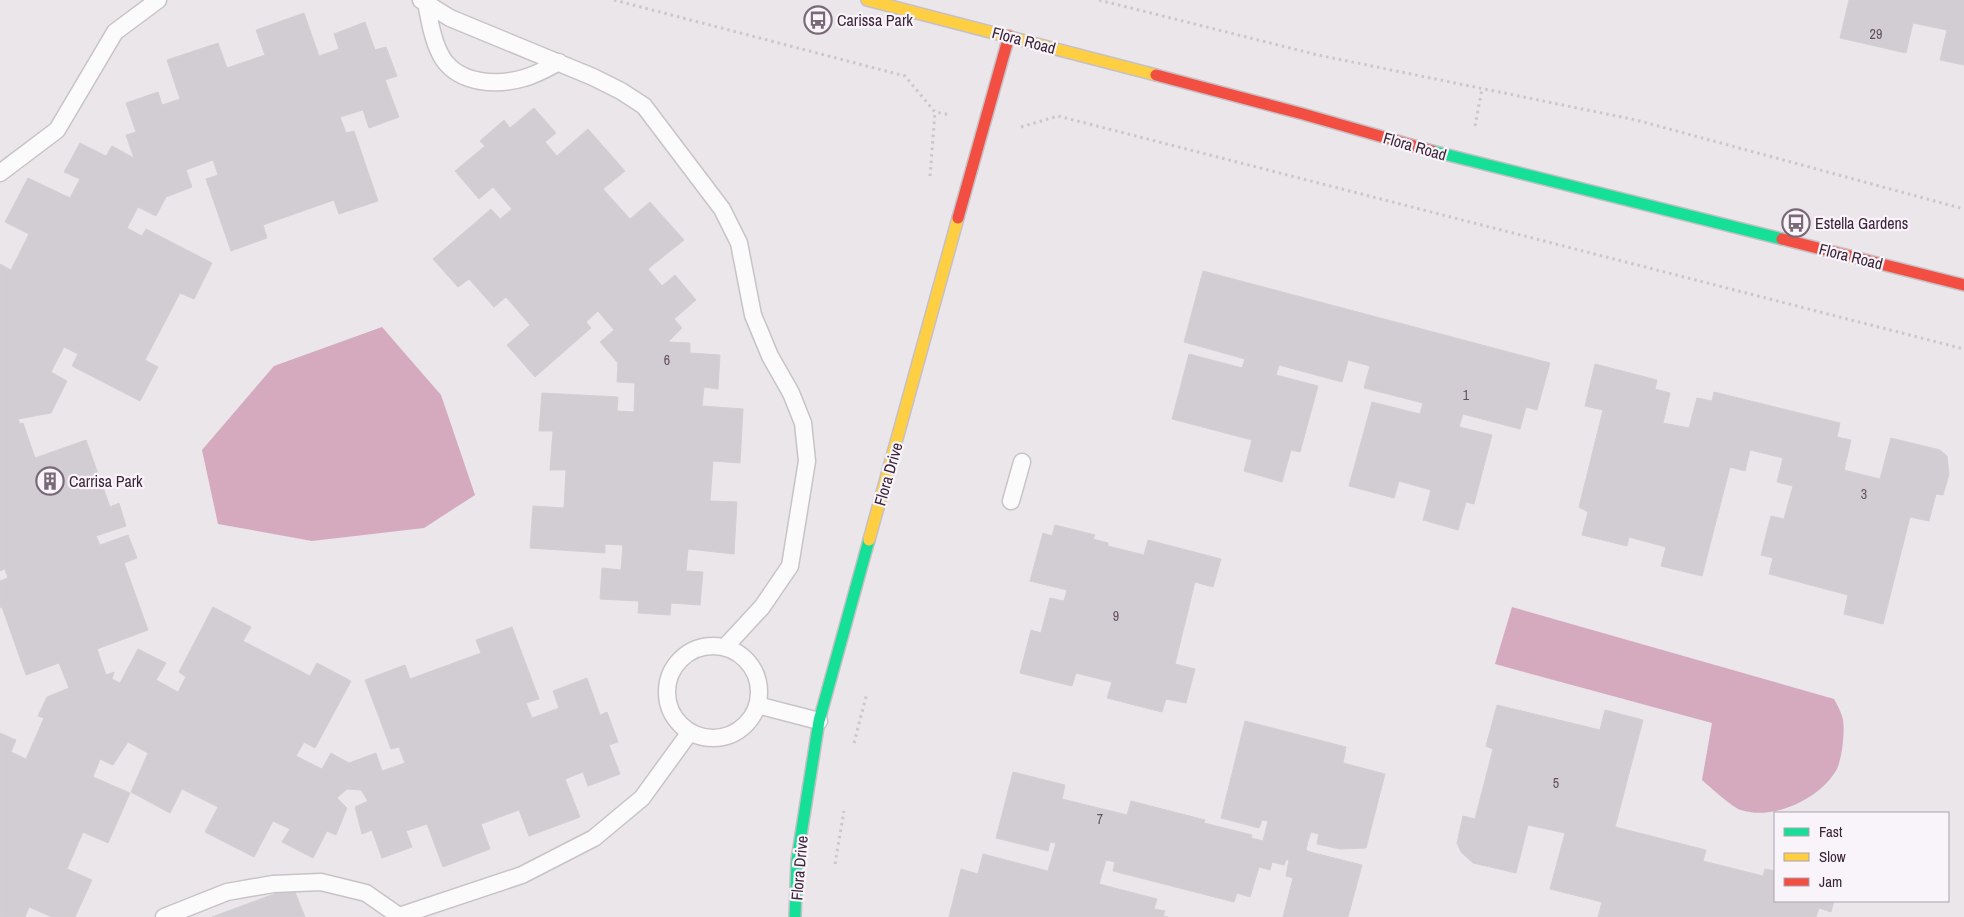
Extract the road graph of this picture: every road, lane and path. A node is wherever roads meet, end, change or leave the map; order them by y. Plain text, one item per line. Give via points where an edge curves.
1 (158, 0) edge
2 (614, 0) edge
3 (867, 0) edge
4 (1099, 0) edge
5 (424, 2) edge
6 (1010, 36) junction
7 (559, 62) junction
8 (985, 122) junction
9 (0, 173) edge
10 (1964, 209) edge
11 (1964, 285) edge
12 (1964, 349) edge
13 (1022, 462) dead end
14 (1011, 501) dead end
15 (725, 647) junction
16 (757, 705) junction
17 (819, 721) junction
18 (690, 732) junction
19 (164, 917) edge
20 (397, 917) edge
21 (795, 917) edge

1 - 9 lane via 115,32 57,130
2 - 8 path via 905,76 935,112
3 - 6 street, Flora Road
4 - 10 path via 1318,55 1636,120
5 - 7 lane via 450,18
5 - 7 lane via 443,58 454,70 474,80 495,83 524,78
6 - 8 street, Flora Drive
6 - 11 street, Flora Road via 1468,161
7 - 15 lane via 621,90 644,106 722,209 739,243 754,315 803,423 807,462 790,566 762,607
8 - 12 path via 1019,128 1058,116
8 - 17 street, Flora Drive
13 - 14 lane
15 - 16 lane via 742,656 754,670 759,687
15 - 18 lane via 707,646 688,653 674,666 667,684 667,702 676,720
16 - 17 lane
16 - 18 lane via 747,723 730,734 710,738
17 - 21 street, Flora Drive via 797,860
18 - 20 lane via 642,798 594,838 522,875
19 - 20 lane via 226,892 273,884 321,882 366,893

